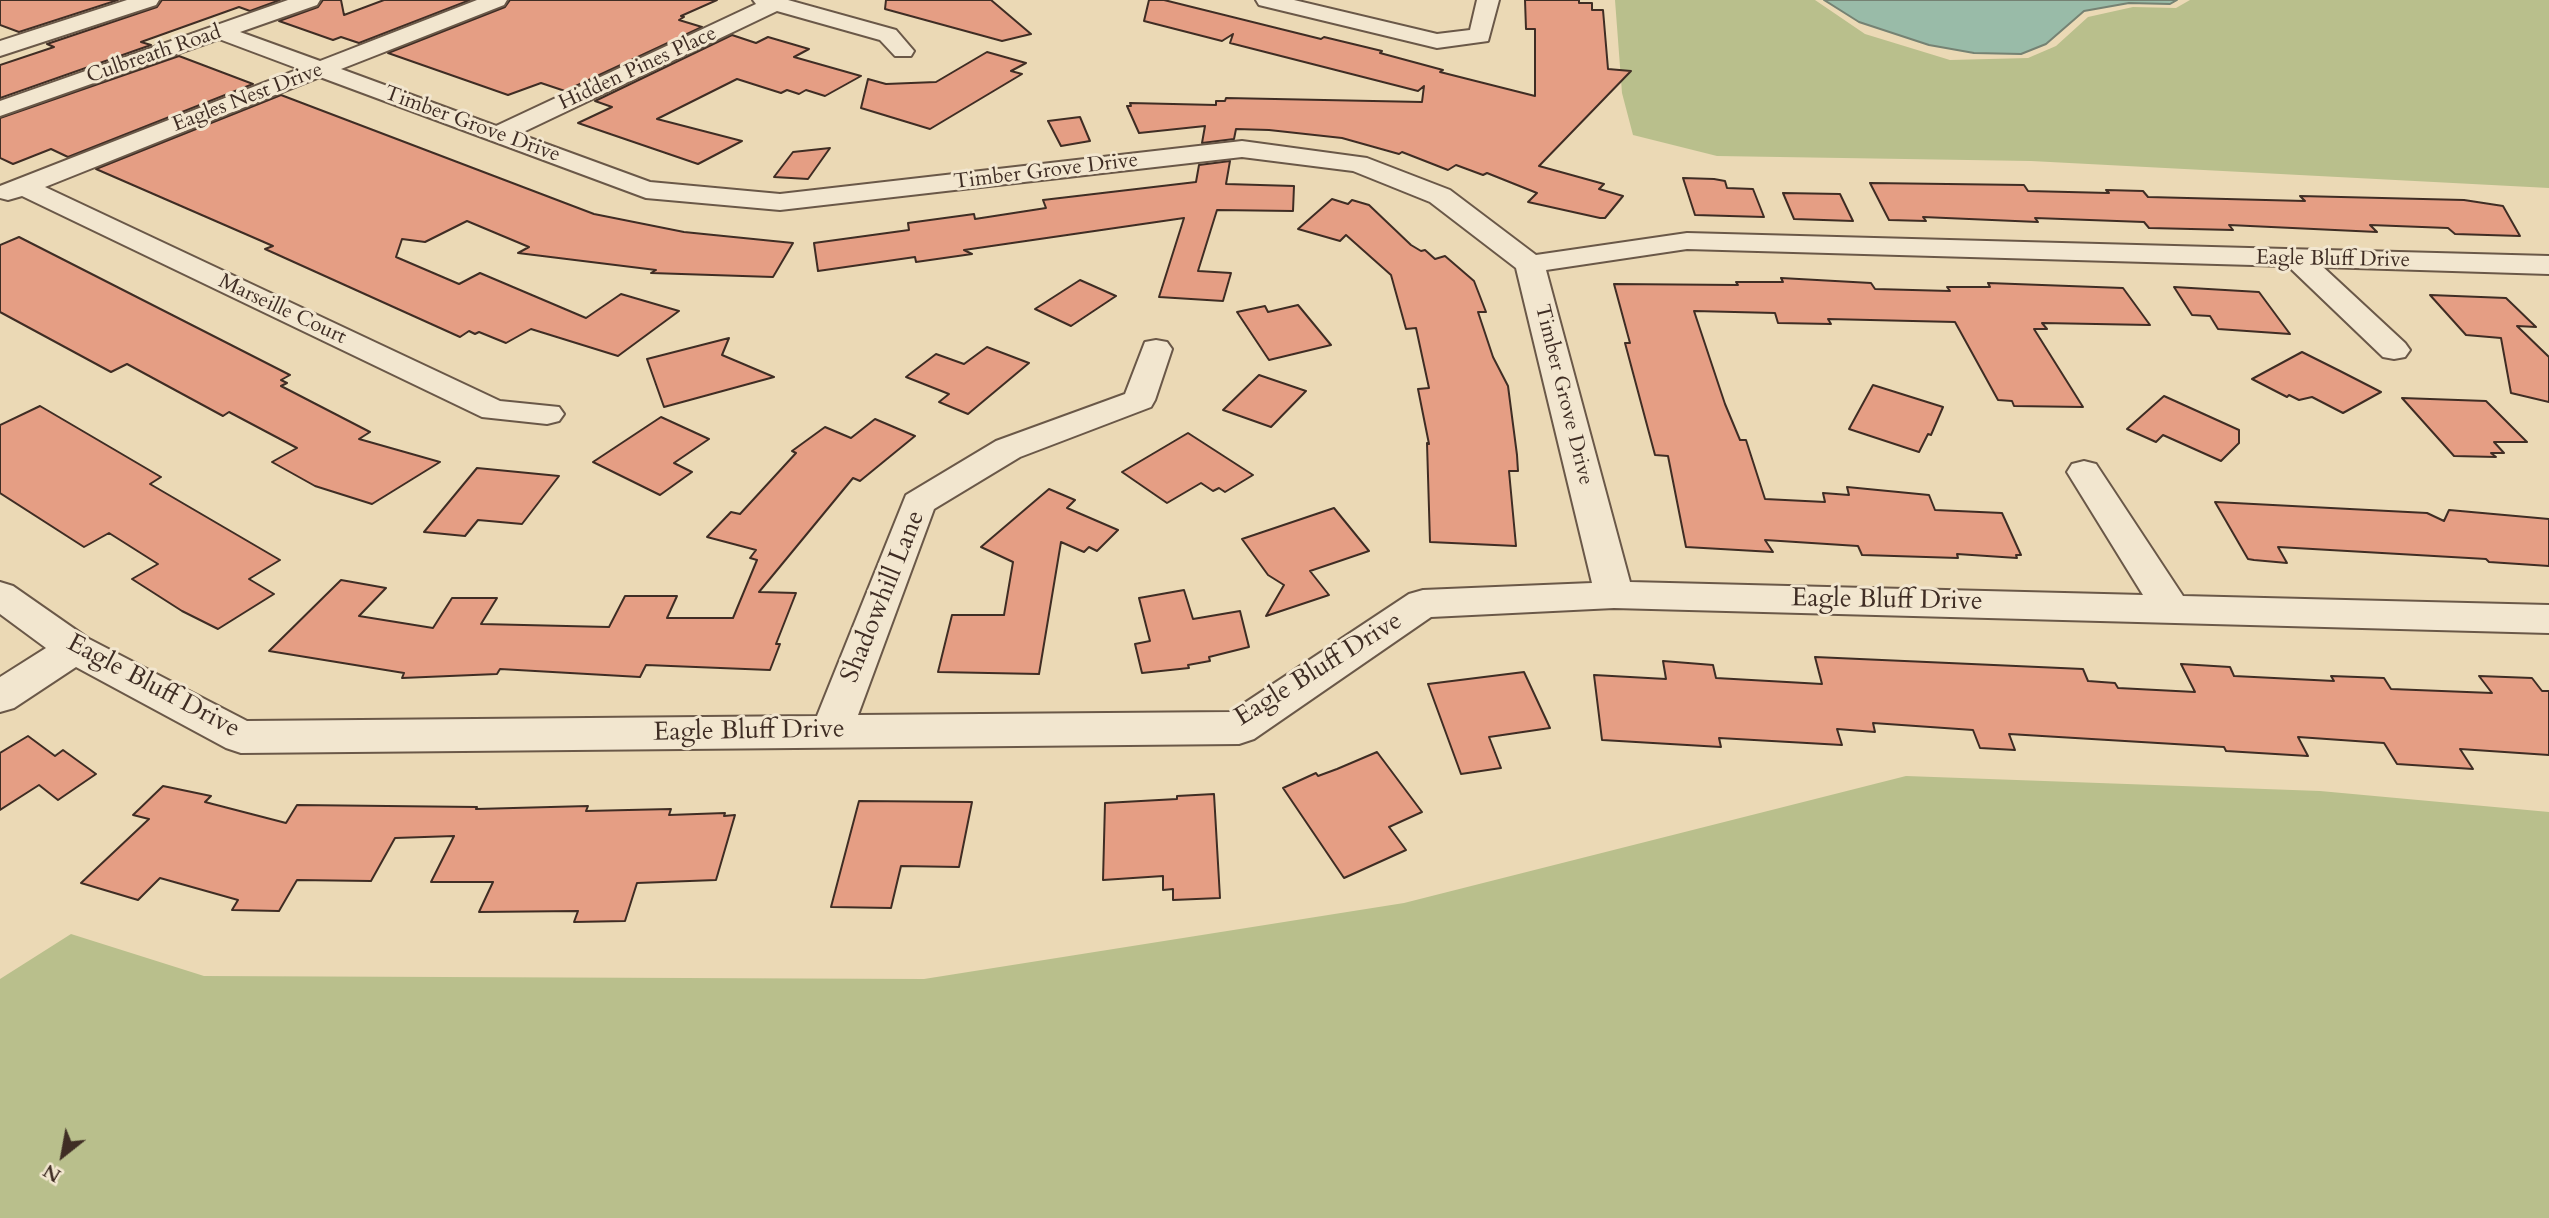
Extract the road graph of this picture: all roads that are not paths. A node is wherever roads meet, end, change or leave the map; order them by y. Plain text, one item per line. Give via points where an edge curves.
1 (148, 0) edge
2 (309, 0) edge
3 (496, 0) edge
4 (1267, 0) edge
5 (1488, 0) edge
6 (770, 2) edge
7 (220, 32) junction
8 (0, 49) edge
9 (903, 51) dead end
10 (318, 71) junction
11 (0, 109) edge
12 (499, 134) junction
13 (11, 190) edge
14 (2297, 259) junction
15 (1530, 264) junction
16 (2549, 265) edge
17 (1156, 349) dead end
18 (2394, 350) dead end
19 (547, 414) dead end
20 (2084, 472) dead end
21 (0, 595) edge
22 (1614, 595) junction
23 (2170, 607) junction
24 (2549, 619) edge
25 (75, 649) junction
26 (0, 697) edge
27 (831, 732) junction

1 - 8 street
2 - 7 street, Culbreath Road
3 - 10 street, Eagles Nest Drive
4 - 5 street via 1437,41 1480,36
6 - 9 street via 888,35
6 - 12 street, Hidden Pines Place
7 - 10 street, Timber Grove Drive
7 - 11 street, Culbreath Road
10 - 12 street, Timber Grove Drive
10 - 13 street, Eagles Nest Drive
12 - 15 street, Timber Grove Drive via 646,190 780,202 1242,149 1358,164 1440,196
13 - 19 street, Marseille Court via 494,410
14 - 15 street, Eagle Bluff Drive via 1687,241
14 - 16 street, Eagle Bluff Drive
14 - 18 street
15 - 22 street, Timber Grove Drive
17 - 27 street, Shadowhill Lane via 1139,400 1008,449 919,503
20 - 23 street
21 - 25 street, Eagle Bluff Drive
22 - 23 street, Eagle Bluff Drive
22 - 27 street, Eagle Bluff Drive via 1423,604 1239,728
23 - 24 street, Eagle Bluff Drive
25 - 26 street
25 - 27 street, Eagle Bluff Drive via 241,737

